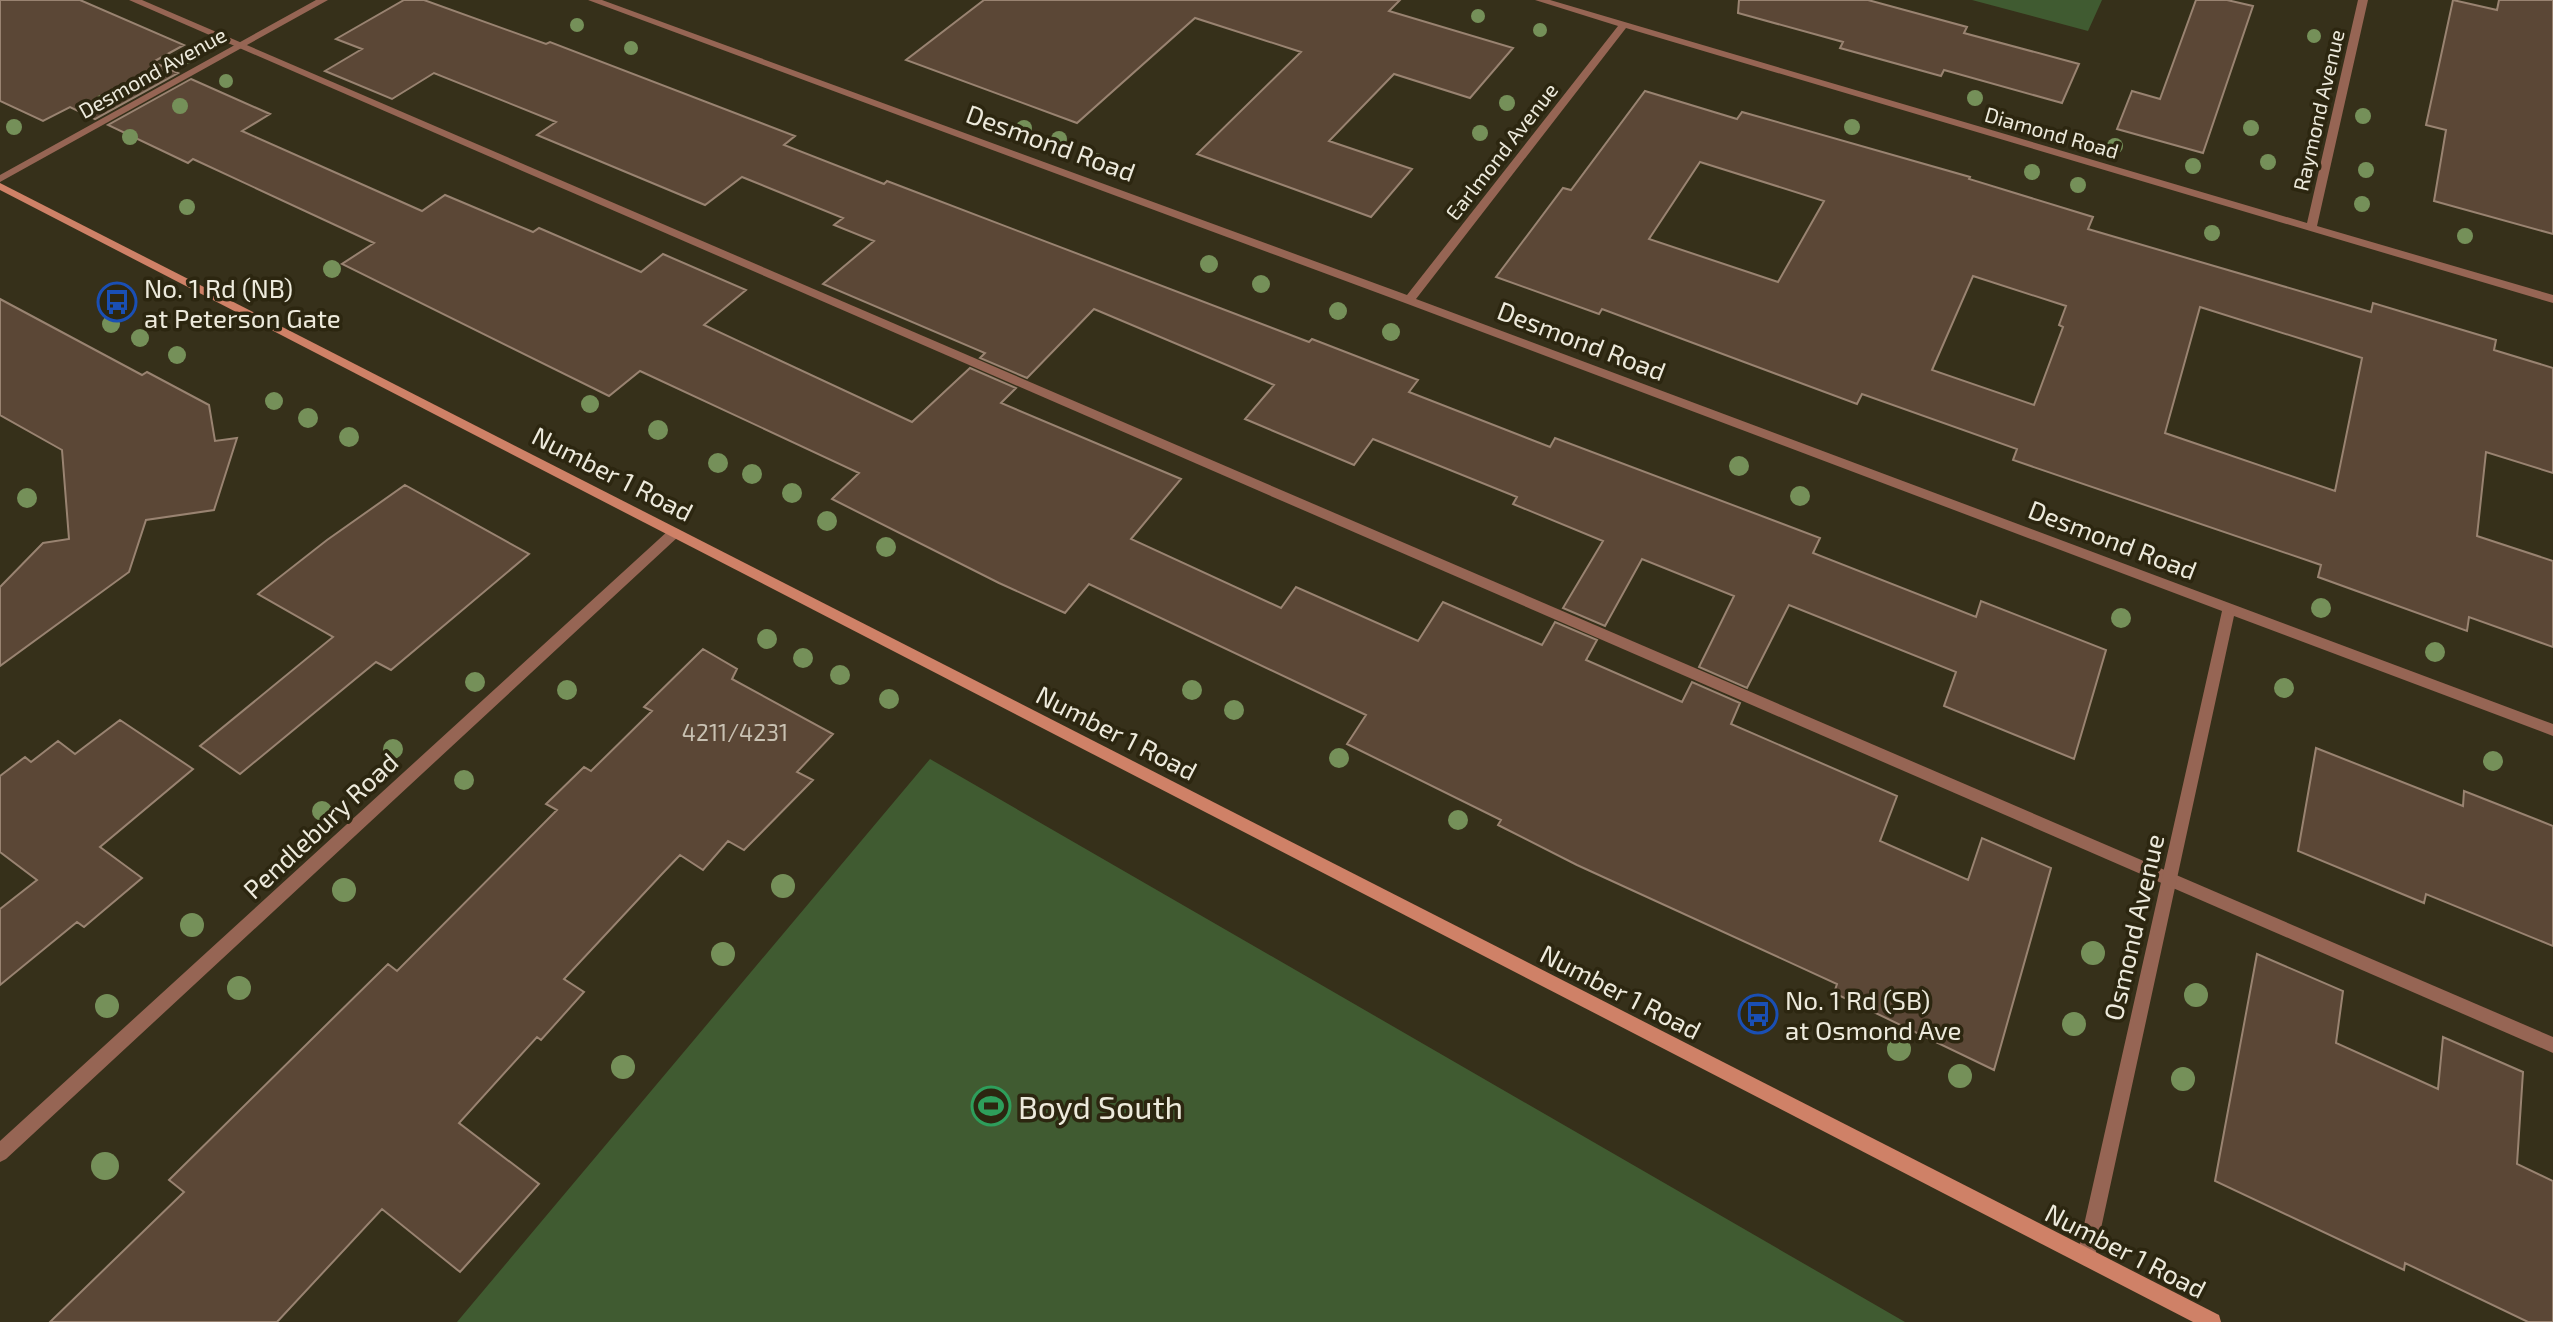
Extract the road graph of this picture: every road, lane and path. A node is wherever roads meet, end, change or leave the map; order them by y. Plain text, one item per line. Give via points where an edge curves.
1 (134, 0) edge
2 (323, 0) edge
3 (593, 0) edge
4 (1540, 0) edge
5 (2363, 0) edge
6 (1624, 25) junction
7 (240, 45) junction
8 (0, 178) edge
9 (0, 186) edge
10 (2311, 228) junction
11 (2553, 299) edge
12 (1409, 300) junction
13 (674, 533) junction
14 (2230, 609) junction
15 (2553, 730) edge
16 (2169, 881) junction
17 (2553, 1045) edge
18 (0, 1153) edge
19 (2086, 1256) junction
20 (2212, 1322) edge

1 - 7 street
2 - 7 street, Desmond Avenue
3 - 12 street, Desmond Road
4 - 6 street, Diamond Road
5 - 10 street, Raymond Avenue
6 - 10 street, Diamond Road
6 - 12 street, Earlmond Avenue
7 - 8 street, Desmond Avenue
7 - 16 street
9 - 13 main road, Number 1 Road
10 - 11 street, Diamond Road
12 - 14 street, Desmond Road
13 - 18 street, Pendlebury Road
13 - 19 main road, Number 1 Road
14 - 15 street, Desmond Road
14 - 16 street, Osmond Avenue
16 - 17 street
16 - 19 street, Osmond Avenue
19 - 20 main road, Number 1 Road

